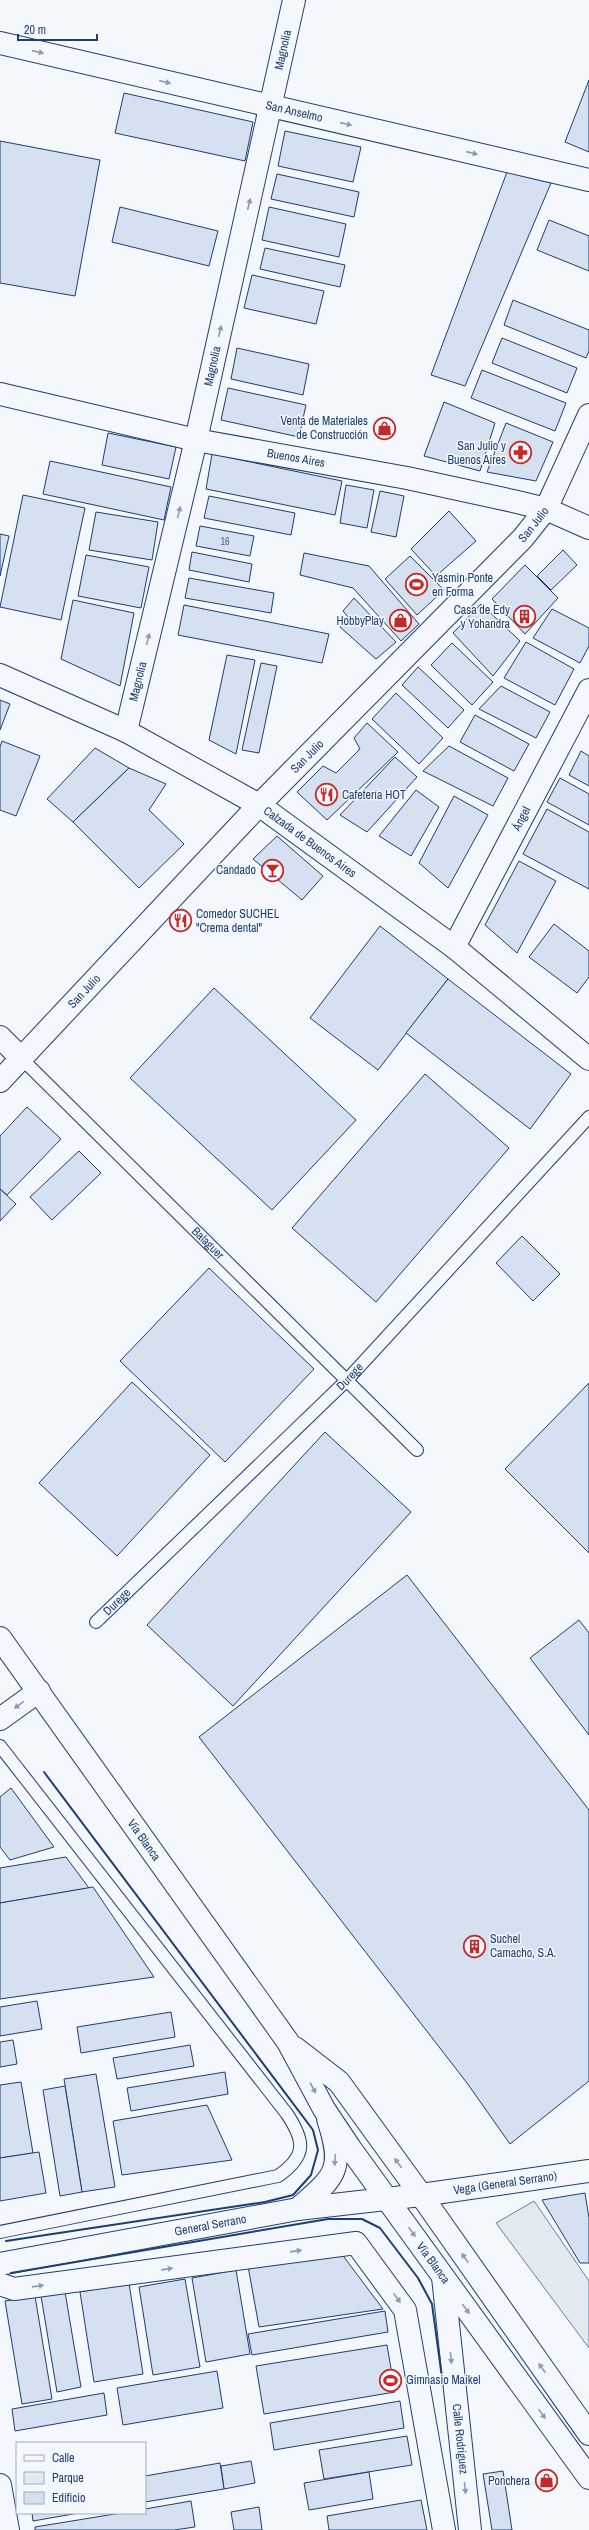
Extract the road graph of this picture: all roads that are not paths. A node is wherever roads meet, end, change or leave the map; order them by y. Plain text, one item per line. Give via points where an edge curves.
1 (294, 0) edge
2 (0, 43) edge
3 (270, 106) junction
4 (589, 180) edge
5 (0, 394) edge
6 (589, 415) edge
7 (196, 440) junction
8 (546, 509) junction
9 (589, 528) edge
10 (0, 675) edge
11 (589, 690) edge
12 (126, 731) junction
13 (259, 805) junction
14 (454, 947) junction
15 (0, 1037) edge
16 (21, 1058) junction
17 (589, 1058) edge
18 (0, 1081) edge
19 (589, 1117) edge
20 (346, 1380) junction
21 (417, 1450) dead end
22 (96, 1622) dead end
23 (0, 1638) edge
24 (39, 1691) junction
25 (0, 1719) edge
26 (0, 1746) edge
27 (288, 2042) junction
28 (324, 2109) junction
29 (589, 2171) edge
30 (421, 2195) junction
31 (390, 2200) junction
32 (298, 2210) junction
33 (0, 2232) edge
34 (0, 2264) edge
35 (443, 2277) junction
36 (0, 2284) edge
37 (589, 2434) edge
38 (589, 2478) edge
39 (0, 2485) edge
40 (8, 2530) edge
41 (444, 2530) edge
42 (470, 2530) edge

1 - 3 street, Magnolia
2 -> 3 street, San Anselmo
3 -> 4 street, San Anselmo
7 -> 3 street, Magnolia
5 - 7 street, Buenos Aires
6 - 8 street, San Julio
7 - 8 street, Buenos Aires via 407,478
12 -> 7 street, Magnolia
8 - 9 street, Buenos Aires
8 - 13 street, San Julio via 522,538
10 - 12 street, Calzada de Buenos Aires
11 - 14 street, Ángel
12 - 13 street, Calzada de Buenos Aires
13 - 14 street, Calzada de Buenos Aires
13 - 16 street, San Julio
14 - 17 street, Calzada de Buenos Aires
15 - 16 street, Balaguer
16 - 18 street, San Julio
16 - 20 lane, Balaguer
19 - 20 lane, Durege
20 - 21 lane, Balaguer
20 - 22 lane, Durege
23 - 24 street, Vía Blanca
24 -> 25 street
24 - 27 street, Vía Blanca
26 - 33 lane via 287,2114 299,2132 301,2147 293,2165 278,2176
27 -> 28 street, Vía Blanca
30 -> 27 street, Vía Blanca via 339,2082
28 - 31 street, Vía Blanca
28 -> 32 street via 336,2144 336,2166 330,2181
29 - 30 street, Vega (General Serrano)
30 - 31 street, General Serrano
37 -> 30 street, Vía Blanca
31 - 32 street, General Serrano
31 -> 35 street, Vía Blanca
32 - 34 street, General Serrano
35 -> 38 street, Vía Blanca
35 -> 42 street, Calle Rodríguez
36 -> 41 street via 14,2289 356,2243 405,2310
39 - 40 street

